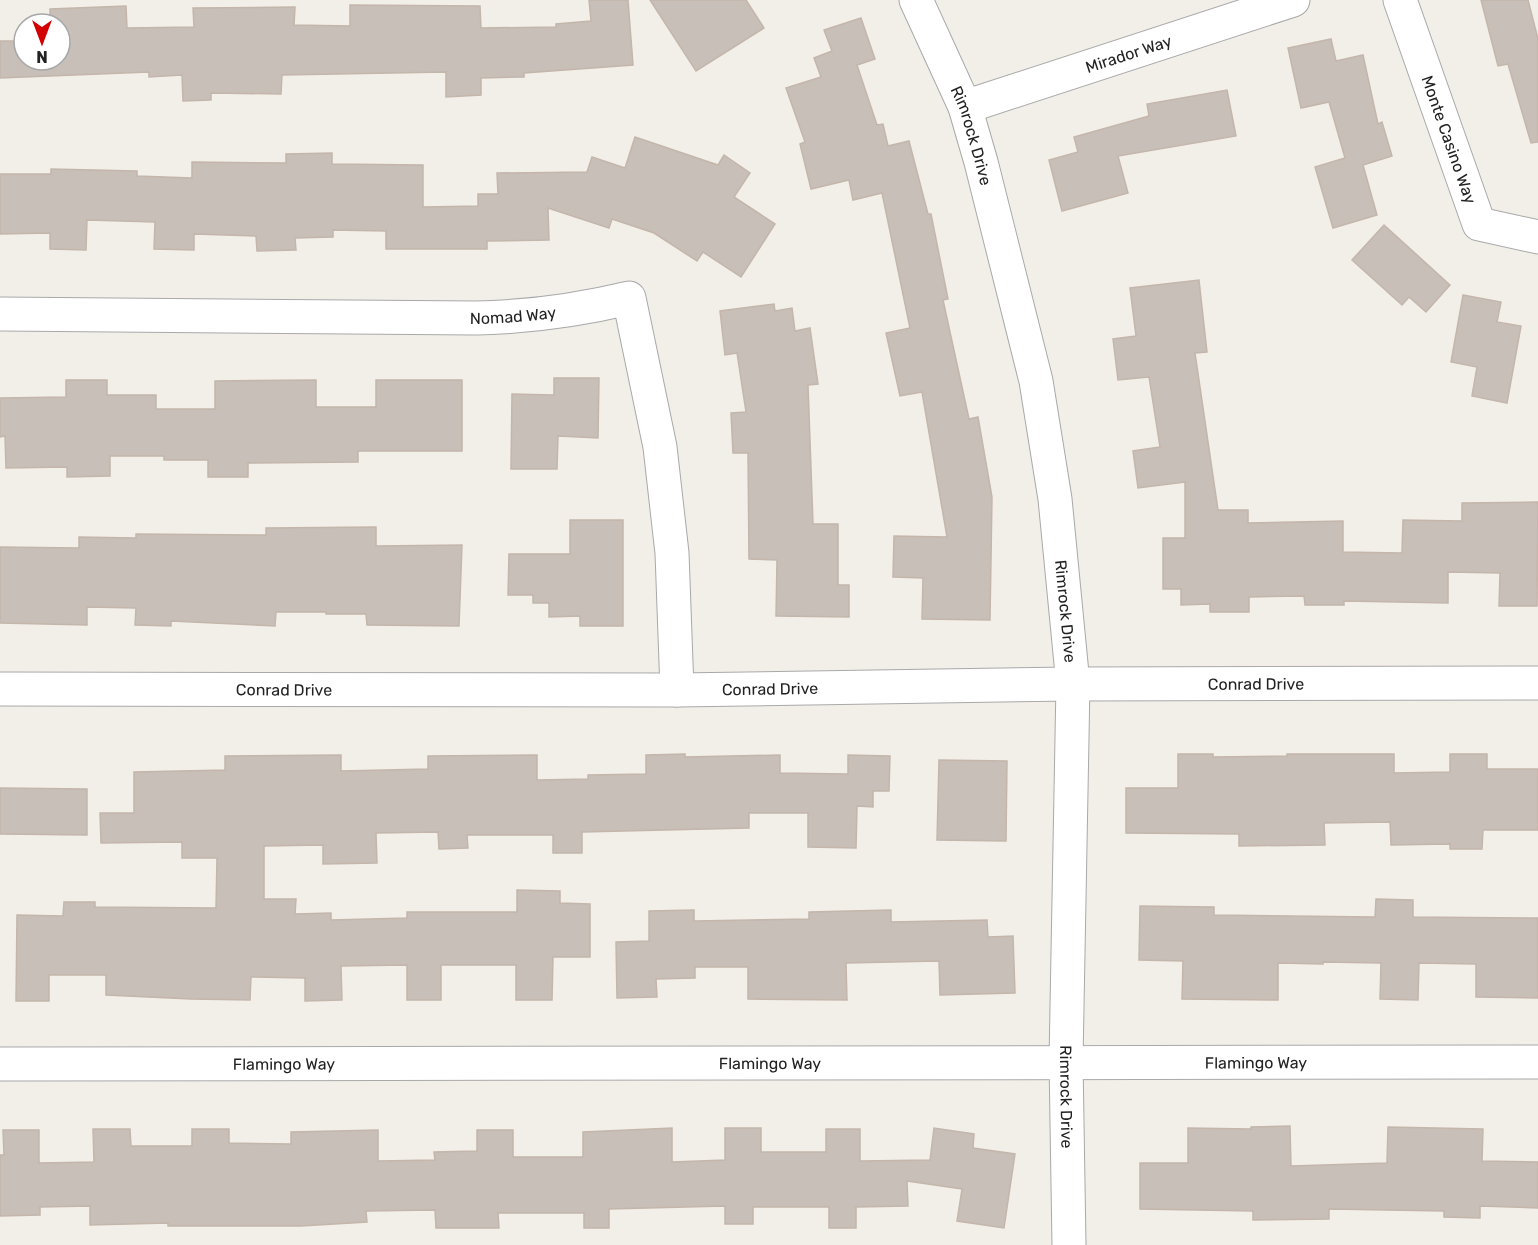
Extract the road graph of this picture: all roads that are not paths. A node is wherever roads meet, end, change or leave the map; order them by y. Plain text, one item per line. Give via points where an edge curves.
1 (915, 0) edge
2 (1293, 0) edge
3 (1400, 0) edge
4 (965, 107) junction
5 (1538, 237) edge
6 (0, 315) edge
7 (1538, 683) edge
8 (1073, 684) junction
9 (0, 689) edge
10 (677, 690) junction
11 (1066, 1061) junction
12 (1538, 1062) edge
13 (0, 1064) edge
14 (1069, 1245) edge

1 - 4 street, Rimrock Drive
2 - 4 street, Mirador Way
3 - 5 street, Monte Casino Way via 1479,224
4 - 8 street, Rimrock Drive via 1035,381 1055,499
6 - 10 street, Nomad Way via 515,317 629,298 660,447 672,553
7 - 8 street, Conrad Drive
8 - 10 street, Conrad Drive
8 - 11 street, Rimrock Drive
9 - 10 street, Conrad Drive
11 - 12 street, Flamingo Way
11 - 13 street, Flamingo Way
11 - 14 street, Rimrock Drive

